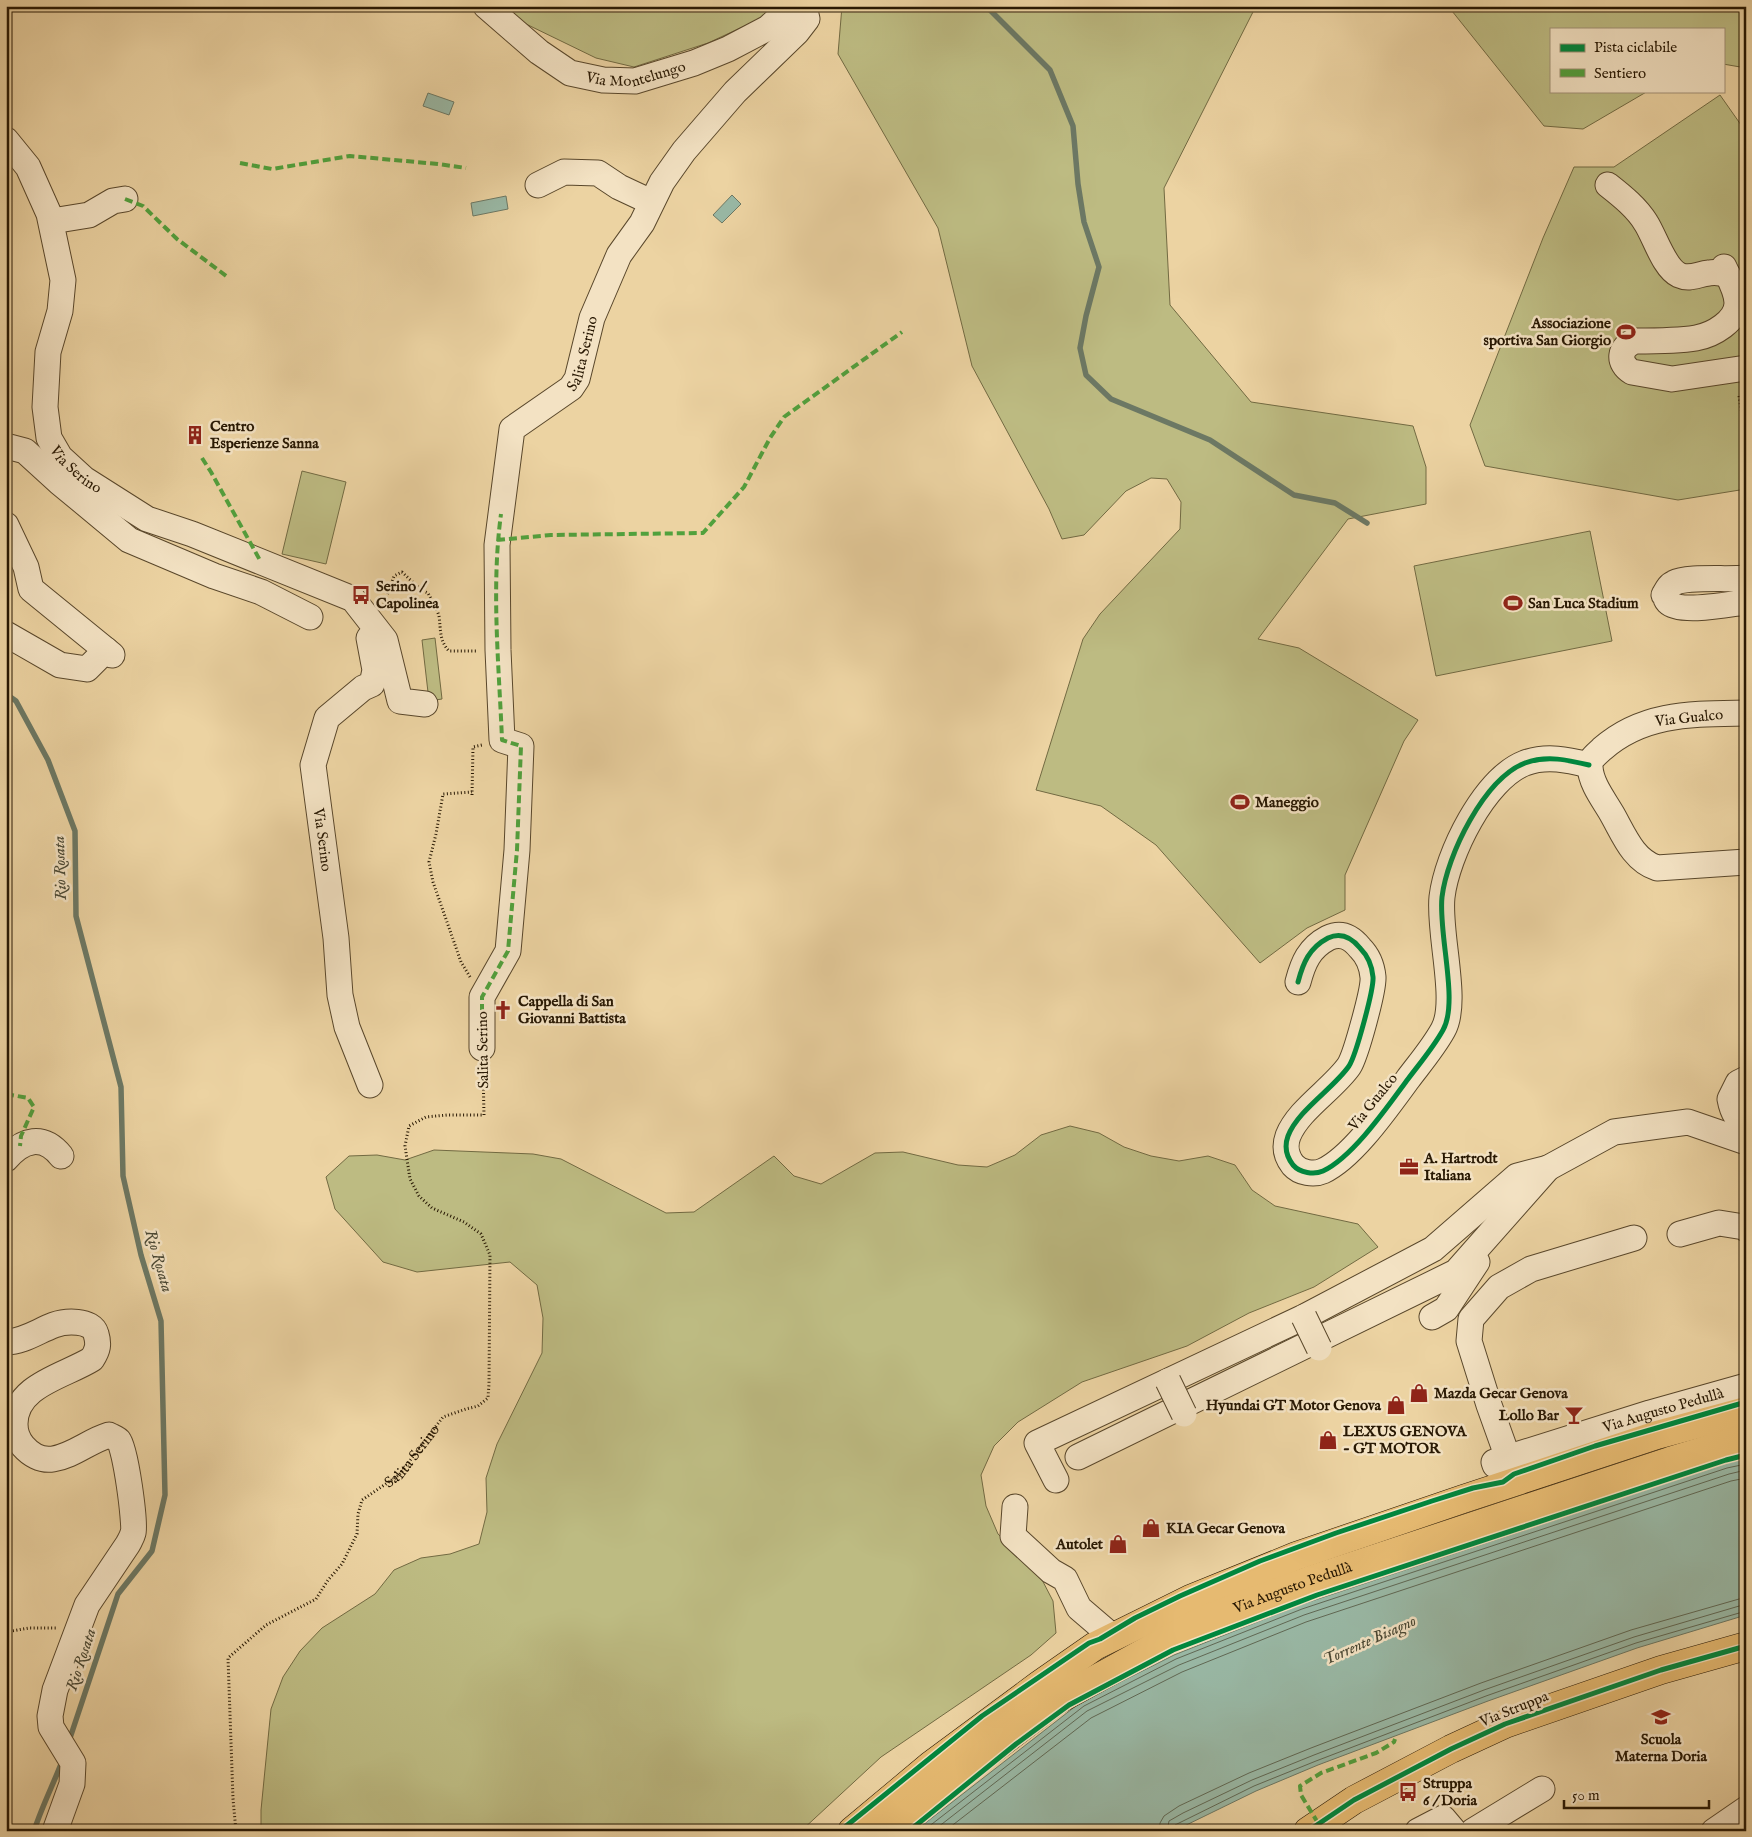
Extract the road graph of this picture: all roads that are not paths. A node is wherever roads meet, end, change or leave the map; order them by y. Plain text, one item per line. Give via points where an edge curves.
1 (486, 6) edge
2 (792, 6) edge
3 (804, 6) edge
4 (6, 140) edge
5 (1608, 185) dead end
6 (538, 186) dead end
7 (125, 199) dead end
8 (651, 202) junction
9 (52, 221) junction
10 (1746, 368) edge
11 (6, 446) edge
12 (6, 524) edge
13 (281, 570) junction
14 (1746, 578) edge
15 (261, 592) junction
16 (1746, 602) edge
17 (310, 617) dead end
18 (370, 620) junction
19 (6, 634) edge
20 (425, 704) dead end
21 (1746, 713) edge
22 (1589, 765) junction
23 (1746, 862) edge
24 (1298, 982) dead end
25 (482, 1048) road end
26 (1746, 1079) edge
27 (370, 1085) dead end
28 (1746, 1125) edge
29 (1746, 1142) edge
30 (61, 1156) dead end
31 (6, 1159) edge
32 (1548, 1168) junction
33 (1511, 1210) junction
34 (1746, 1229) edge
35 (1680, 1234) dead end
36 (1634, 1238) dead end
37 (1304, 1316) junction
38 (1432, 1317) dead end
39 (6, 1342) edge
40 (1319, 1348) dead end
41 (1168, 1380) junction
42 (1746, 1386) edge
43 (1746, 1411) edge
44 (1184, 1414) dead end
45 (1746, 1438) edge
46 (1078, 1457) dead end
47 (1502, 1468) junction
48 (1056, 1480) dead end
49 (1015, 1507) dead end
50 (1107, 1632) dead end
51 (1746, 1646) edge
52 (1542, 1789) dead end
53 (1746, 1809) edge
54 (1321, 1827) edge
55 (55, 1831) edge
56 (852, 1831) edge
57 (885, 1831) edge
58 (1418, 1831) edge
59 (1454, 1831) edge
60 (1473, 1831) edge
61 (1714, 1831) edge

1 - 2 street, Via Montelungo via 539,52 570,73 603,80 635,81 728,49 768,28
3 - 8 street, Salita Serino via 806,19 797,32 735,92 684,151
4 - 9 street, Via Serino via 28,167
5 - 10 street via 1630,203 1646,223 1673,271 1688,277 1726,271 1737,302 1735,314 1723,327 1698,338 1630,342 1622,350 1624,366 1632,372 1672,379
6 - 8 street via 564,172 598,173
7 - 9 street via 113,201 89,216
8 - 25 street, Salita Serino via 642,223 619,255 596,309 577,379 570,388 512,430 497,545 498,650 502,740 521,746 517,850 508,951 482,997
9 - 13 street, Via Serino via 63,280 60,311 48,352 45,407 49,438 60,458 84,479 147,519
11 - 15 street via 25,451 129,540
12 - 19 street via 26,567 31,590 109,652 87,669 60,666
13 - 15 street
13 - 18 street, Via Serino via 353,599
14 - 16 street via 1675,582 1664,595 1673,605 1691,608
15 - 17 street
18 - 20 street, Via Serino via 385,640 400,701
18 - 27 street, Via Serino via 375,670 372,684 327,718 312,765 336,938 340,995 347,1027
21 - 22 street, Via Gualco via 1657,719 1619,736 1592,758
22 - 23 street via 1597,789 1623,836 1650,866
22 - 24 street, Via Gualco via 1556,759 1524,764 1498,783 1470,818 1456,848 1442,897 1450,1004 1447,1023 1438,1040 1373,1125 1345,1155 1320,1172 1309,1173 1297,1170 1287,1158 1288,1134 1350,1065 1373,987 1373,974 1362,950 1340,934 1310,951 1303,962
26 - 28 street via 1738,1083 1730,1099 1735,1115
29 - 32 street via 1688,1122 1614,1132
30 - 31 street via 54,1147 34,1141 20,1146
32 - 33 street
32 - 37 street via 1517,1176 1433,1249
33 - 38 street via 1446,1309
33 - 46 street via 1456,1272
34 - 35 street via 1719,1223
36 - 47 street via 1531,1269 1499,1287 1472,1319 1469,1341
37 - 40 street, bridge
37 - 41 street
39 - 55 street via 20,1340 56,1324 80,1323 95,1331 99,1344 92,1359 31,1392 22,1402 15,1428 22,1444 38,1458 51,1460 98,1438 109,1435 119,1440 124,1451 134,1522 133,1533 119,1558 87,1605 55,1690 51,1727 73,1763 72,1784
41 - 44 street, bridge
41 - 48 street via 1037,1443
42 - 47 street, Via Augusto Pedullà via 1650,1413
43 - 47 main road, Via Augusto Pedullà via 1657,1436
45 - 57 main road, Via Augusto Pedullà via 1337,1571 1203,1620 1056,1700
47 - 56 main road, Via Augusto Pedullà via 1190,1599 1095,1646 932,1765
49 - 50 street via 1013,1536 1051,1571 1065,1579 1079,1608
51 - 54 main road, Via Struppa via 1661,1670 1505,1724 1354,1800
52 - 60 street
53 - 61 street
58 - 59 street via 1443,1818

